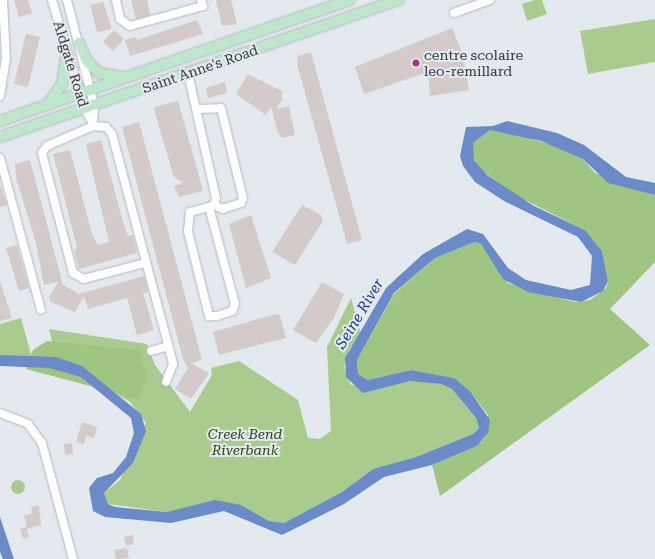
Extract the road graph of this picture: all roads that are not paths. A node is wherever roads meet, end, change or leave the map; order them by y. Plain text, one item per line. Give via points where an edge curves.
1 (52, 0) edge
2 (67, 0) edge
3 (116, 0) edge
4 (201, 0) edge
5 (350, 0) edge
6 (399, 0) edge
7 (490, 0) edge
8 (2, 1) edge
9 (454, 13) dead end
10 (79, 43) junction
11 (67, 54) junction
12 (188, 73) junction
13 (127, 78) junction
14 (91, 90) junction
15 (79, 95) junction
16 (0, 96) edge
17 (94, 105) junction
18 (47, 106) junction
19 (84, 108) junction
20 (197, 109) junction
21 (0, 121) edge
22 (93, 124) junction
23 (0, 137) edge
24 (0, 158) edge
25 (211, 206) junction
26 (145, 263) junction
27 (41, 310) dead end
28 (168, 346) junction
29 (151, 351) dead end
30 (166, 382) dead end
31 (0, 413) edge
32 (73, 559) edge

1 - 11 street, Aldgate Road
2 - 10 street, Aldgate Road
3 - 4 street via 120,19 130,26 203,6
5 - 13 main road, Saint Anne's Road
6 - 12 main road, Saint Anne's Road
7 - 9 street
8 - 16 street via 6,59
10 - 13 main road via 87,61 99,73
10 - 14 street, Aldgate Road
11 - 15 street, Aldgate Road
11 - 18 main road via 62,84
12 - 17 main road, Saint Anne's Road
12 - 20 street
13 - 14 main road, Saint Anne's Road
14 - 15 main road, Saint Anne's Road
14 - 17 street, Aldgate Road
15 - 18 main road, Saint Anne's Road
15 - 19 street, Aldgate Road
17 - 19 main road, Saint Anne's Road
17 - 22 street, Aldgate Road
18 - 21 main road, Saint Anne's Road
19 - 22 street, Aldgate Road
19 - 23 main road, Saint Anne's Road
20 - 25 street via 216,198
20 - 25 street via 221,108 243,198 241,204 223,209
22 - 26 street via 106,127 112,134
22 - 26 street via 47,146 42,153 73,273 84,279
24 - 27 street
25 - 25 street via 190,212 188,231 209,316 217,316 232,311 235,304
26 - 28 street
28 - 29 street
28 - 30 street via 173,364
31 - 32 street via 28,424 42,444

